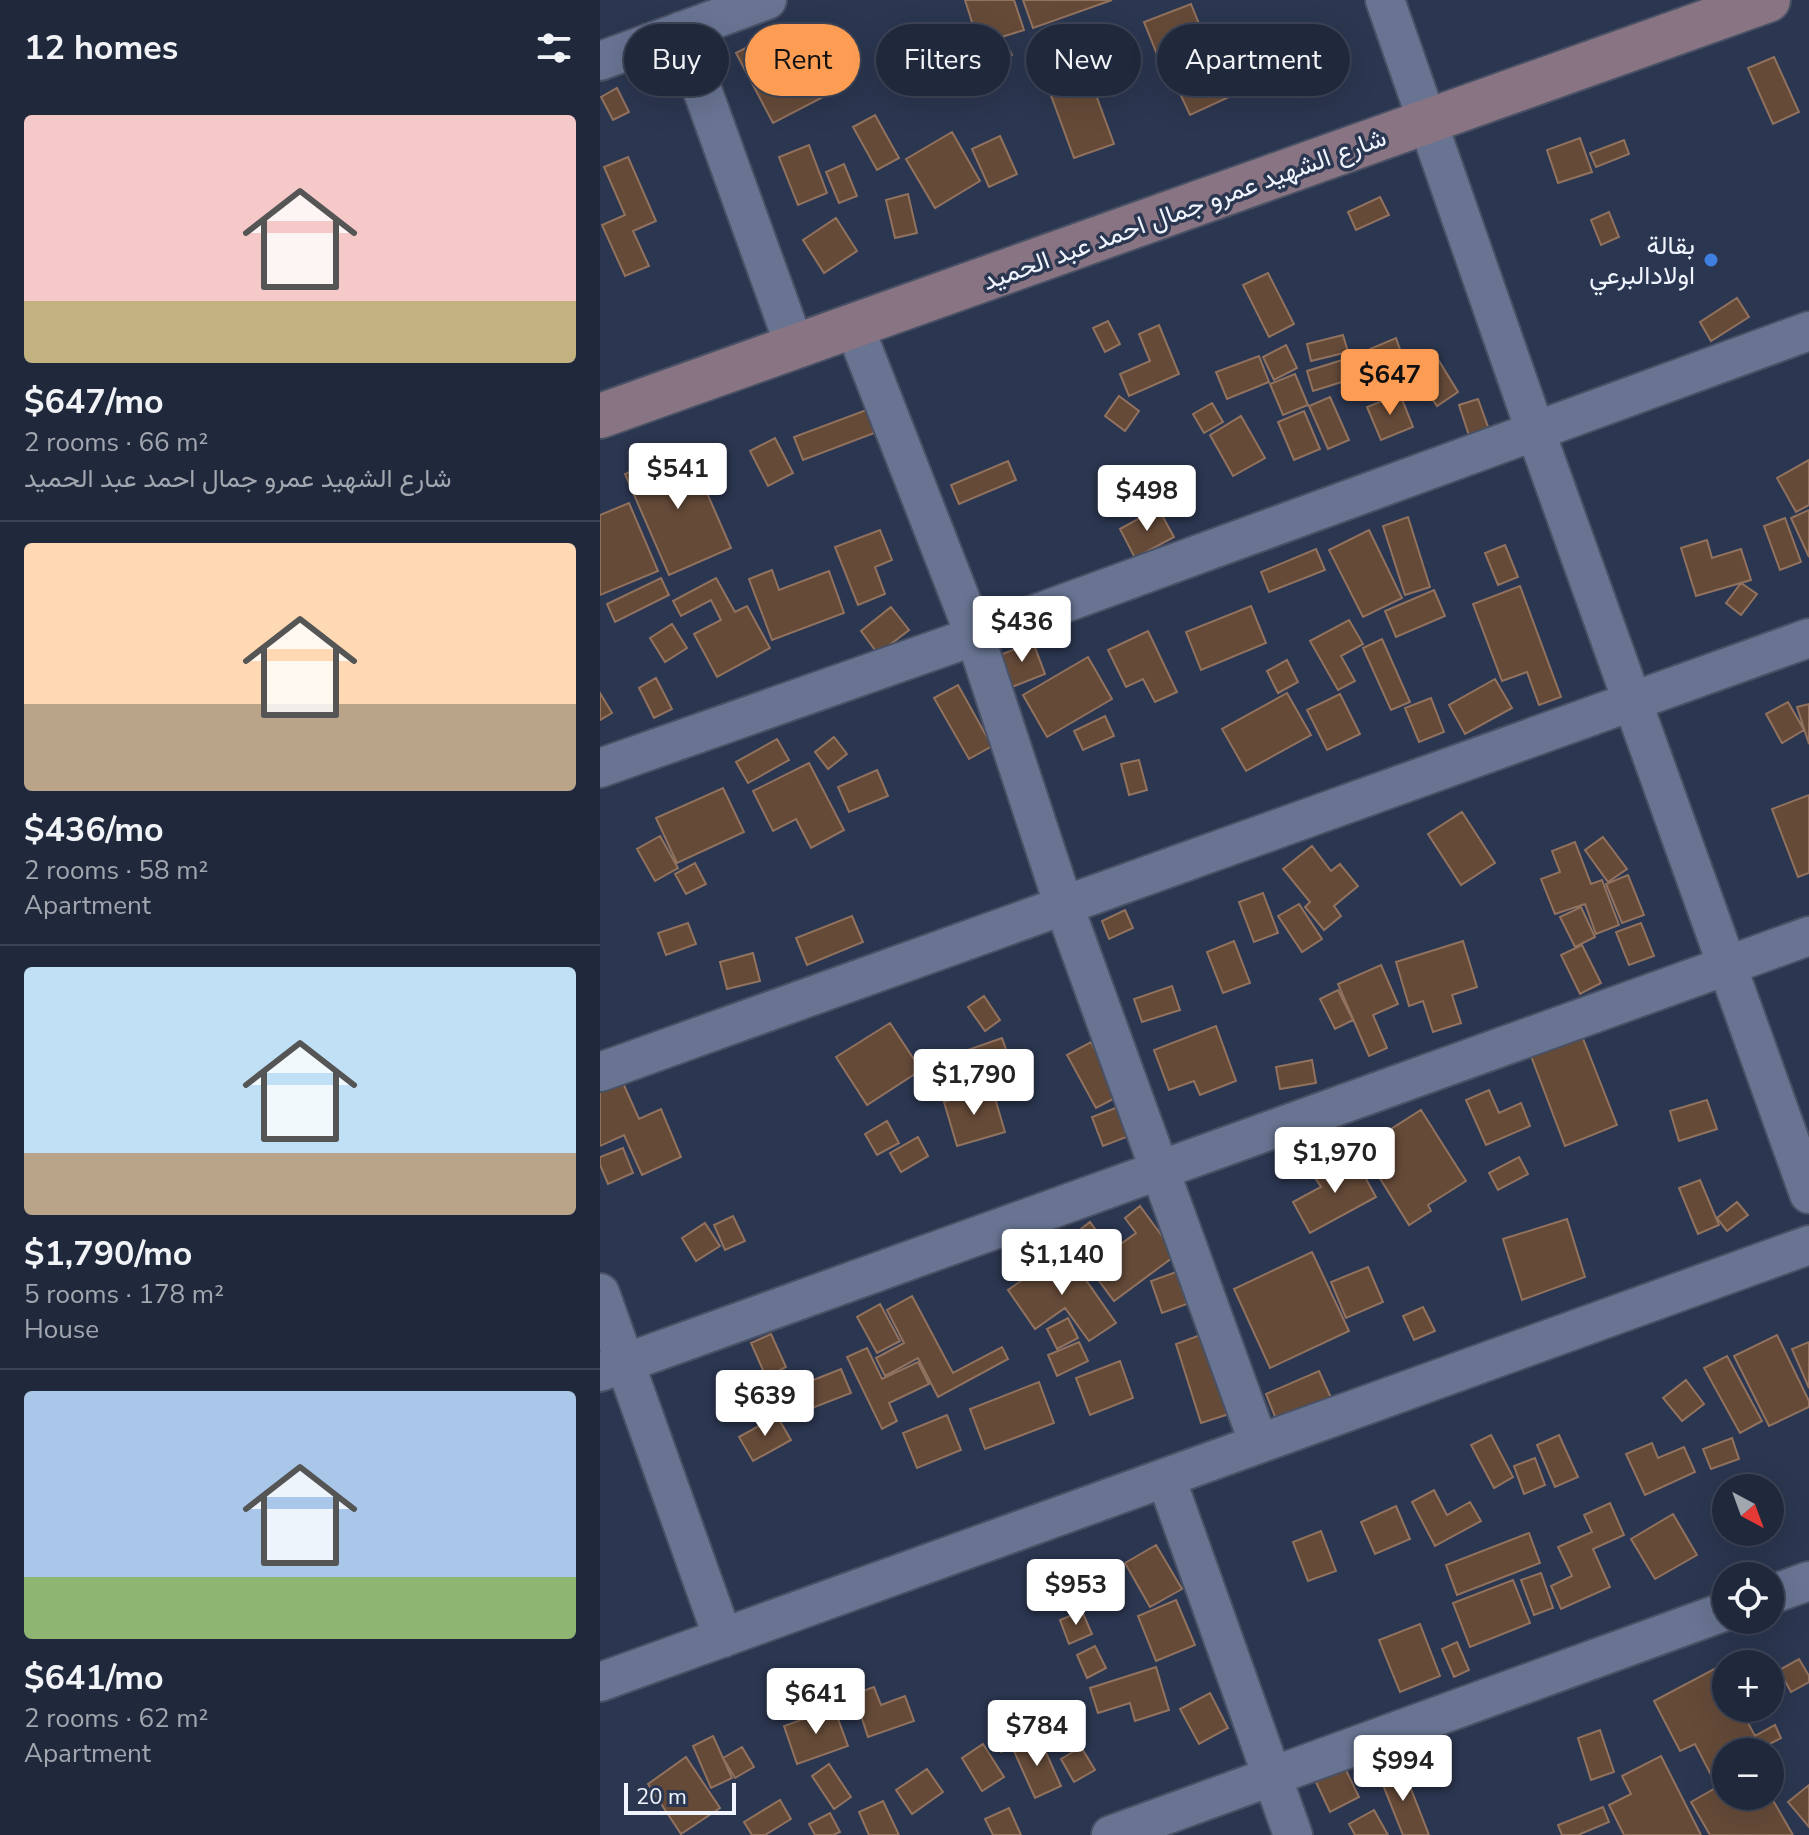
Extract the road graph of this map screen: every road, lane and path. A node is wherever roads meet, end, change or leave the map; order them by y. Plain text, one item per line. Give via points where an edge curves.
1 (767, 0) edge
2 (1385, 0) edge
3 (1768, 0) edge
4 (700, 24) edge
5 (624, 52) edge
6 (600, 61) edge
7 (704, 96) edge
8 (1429, 122) junction
9 (854, 326) junction
10 (1809, 331) edge
11 (795, 347) junction
12 (600, 416) edge
13 (1535, 430) junction
14 (975, 636) junction
15 (1809, 638) edge
16 (1632, 701) junction
17 (600, 768) edge
18 (1064, 906) junction
19 (1809, 936) edge
20 (1727, 967) junction
21 (600, 1072) edge
22 (1160, 1171) junction
23 (1809, 1194) edge
24 (1809, 1245) edge
25 (600, 1293) edge
26 (612, 1368) edge
27 (1259, 1444) junction
28 (1166, 1478) junction
29 (1809, 1581) edge
30 (1784, 1590) edge
31 (1712, 1616) edge
32 (723, 1638) junction
33 (600, 1682) edge
34 (1272, 1776) junction
35 (1111, 1835) edge
36 (1293, 1835) edge

1 - 4 street
2 - 8 street
3 - 8 street, شارع الشهيد عمرو جمال احمد عبد الحميد
5 - 6 street
7 - 11 street
8 - 9 street, شارع الشهيد عمرو جمال احمد عبد الحميد
8 - 13 street
9 - 11 street, شارع الشهيد عمرو جمال احمد عبد الحميد
9 - 14 street
10 - 13 street
11 - 12 street, شارع الشهيد عمرو جمال احمد عبد الحميد
13 - 14 street
13 - 16 street
14 - 17 street
14 - 18 street
15 - 16 street
16 - 18 street
16 - 20 street
18 - 21 street
18 - 22 street
19 - 20 street
20 - 22 street
20 - 23 street
22 - 26 street
22 - 27 street
24 - 27 street
25 - 26 street
26 - 32 street
27 - 28 street
28 - 32 street
28 - 34 street
29 - 30 street
31 - 34 street
32 - 33 street
34 - 35 street
34 - 36 street

